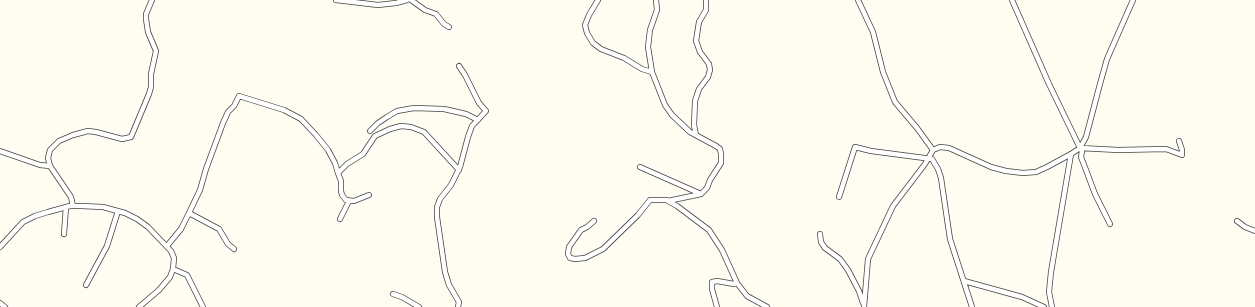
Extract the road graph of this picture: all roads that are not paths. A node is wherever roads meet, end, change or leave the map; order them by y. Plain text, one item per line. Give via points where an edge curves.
1 (152, 0) edge
2 (336, 0) edge
3 (407, 0) edge
4 (411, 0) edge
5 (598, 0) edge
6 (656, 0) edge
7 (706, 0) edge
8 (858, 0) edge
9 (1012, 0) edge
10 (1133, 0) edge
11 (449, 27) dead end
12 (459, 66) dead end
13 (652, 72) junction
14 (478, 120) junction
15 (370, 131) dead end
16 (696, 135) junction
17 (1179, 141) dead end
18 (1080, 148) junction
19 (933, 150) junction
20 (0, 151) edge
21 (1071, 154) junction
22 (928, 158) junction
23 (50, 166) junction
24 (640, 167) dead end
25 (459, 170) junction
26 (338, 173) junction
27 (701, 194) junction
28 (369, 195) dead end
29 (839, 196) dead end
30 (349, 201) junction
31 (668, 201) junction
32 (73, 206) junction
33 (66, 207) junction
34 (118, 210) junction
35 (189, 213) junction
36 (340, 219) dead end
37 (594, 221) dead end
38 (1237, 221) dead end
39 (1110, 224) dead end
40 (1255, 231) edge
41 (64, 234) dead end
42 (820, 234) dead end
43 (167, 246) junction
44 (0, 247) edge
45 (234, 249) dead end
46 (173, 269) junction
47 (964, 281) junction
48 (737, 283) junction
49 (86, 286) dead end
50 (393, 294) dead end
51 (0, 304) edge
52 (864, 306) edge
53 (5, 307) edge
54 (139, 307) edge
55 (203, 307) edge
56 (420, 307) edge
57 (458, 307) edge
58 (718, 307) edge
59 (767, 307) edge
60 (972, 307) edge
61 (1044, 307) edge
62 (1052, 307) edge

1 - 23 street via 146,14 149,35 156,50 151,86 131,137 122,139 93,131 69,136 51,147 48,158
2 - 3 street via 378,5
4 - 11 street via 424,10 436,14
5 - 13 street via 586,21 585,29 593,43
6 - 13 street via 657,10 650,30 648,47
7 - 16 street via 706,10 698,22 696,41 710,70 695,101
8 - 19 street via 873,32 895,102
9 - 18 street
10 - 18 street via 1107,59 1086,137
12 - 14 street via 486,111
13 - 16 street via 668,110 684,127
14 - 15 street via 466,114 444,109 414,108 387,116
14 - 25 street via 471,130
16 - 27 street via 720,149 722,157 721,163
17 - 18 street via 1182,155 1166,149
18 - 21 street
18 - 39 street via 1095,194
19 - 21 street via 940,147 949,148 991,167 1023,173 1036,172
19 - 22 street
20 - 23 street
21 - 62 street via 1051,272 1049,292
22 - 29 street via 855,147
22 - 47 street via 932,159 941,178 950,239
22 - 52 street via 893,206 868,259
23 - 32 street via 71,197
24 - 27 street
25 - 26 street via 424,132 401,126 376,136 363,154
25 - 57 street via 437,208 445,272 459,302
26 - 30 street via 342,195
26 - 35 street via 328,150 301,119 284,110 239,96 223,123 200,190
27 - 31 street
28 - 30 street
30 - 36 street
31 - 37 street via 650,200 603,249 585,258 570,258 569,247 581,230
31 - 48 street via 712,234
32 - 33 street
32 - 34 street via 96,206
33 - 41 street
33 - 44 street via 28,219 18,226
34 - 43 street via 142,222
34 - 49 street via 107,246
35 - 43 street
35 - 45 street via 219,229
38 - 40 street
42 - 52 street via 825,248 840,259 848,270
43 - 46 street via 174,258
46 - 54 street via 166,282
46 - 55 street via 187,275
47 - 60 street
47 - 61 street via 1022,297
48 - 58 street via 712,282
48 - 59 street via 747,296
50 - 56 street
51 - 53 street

